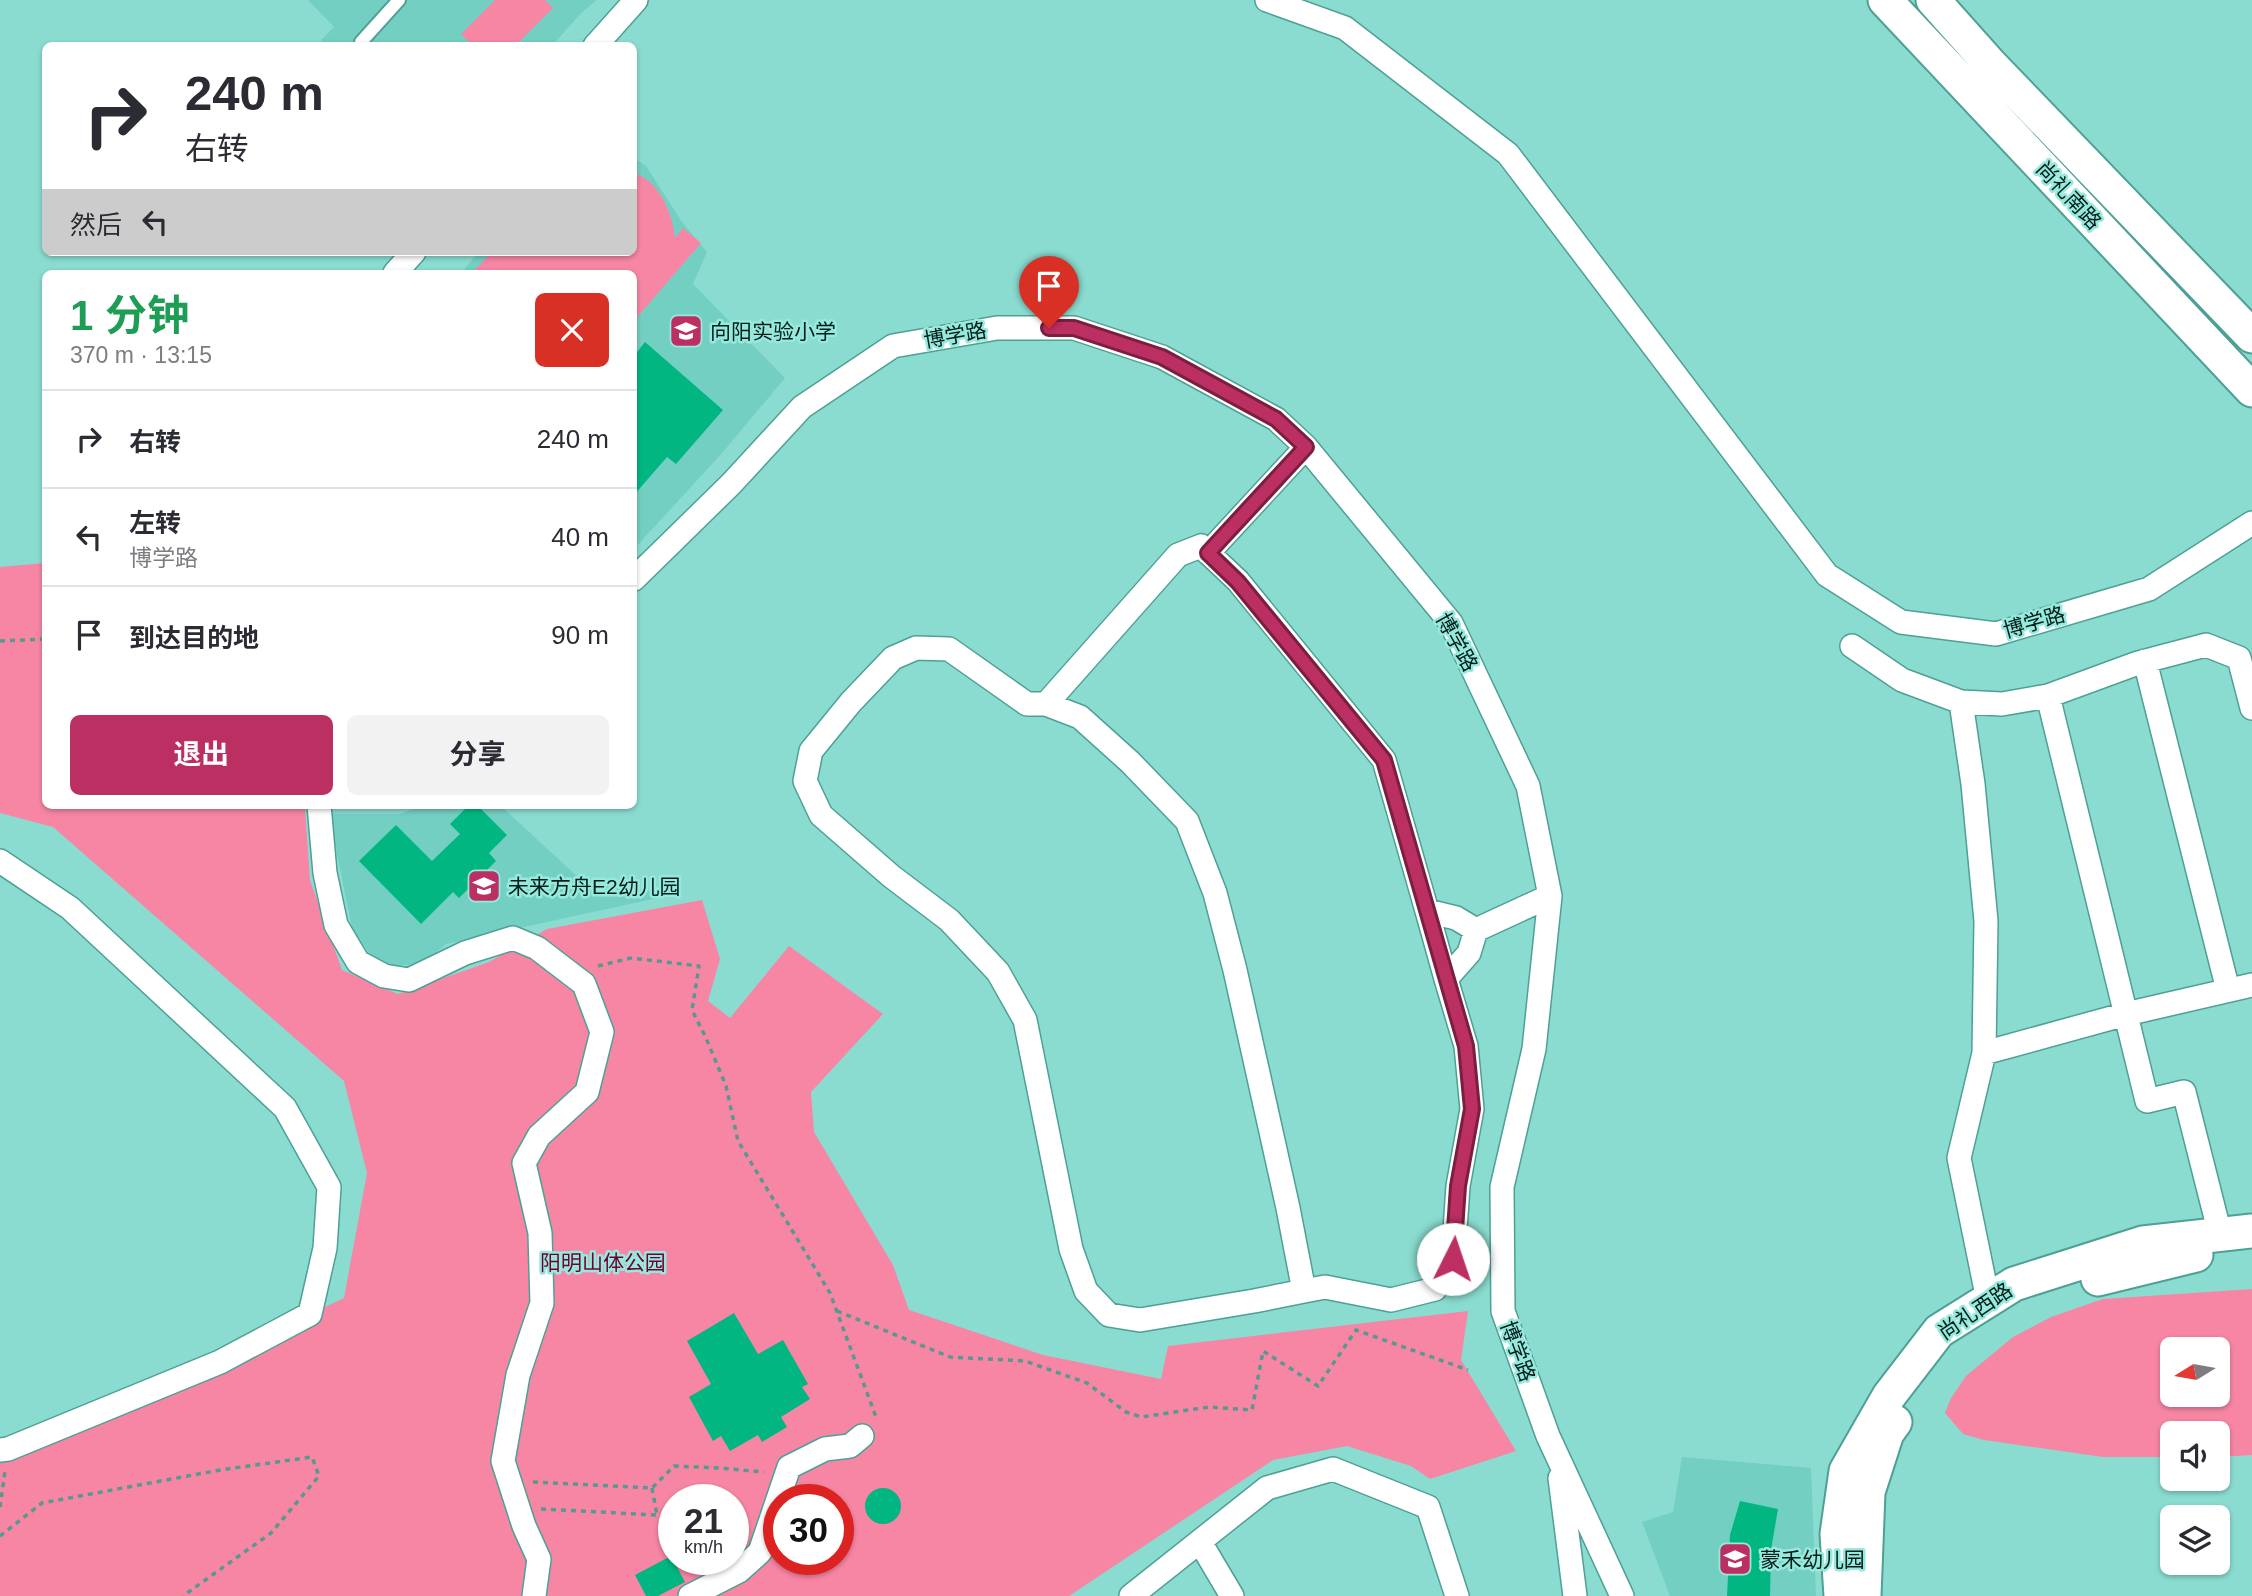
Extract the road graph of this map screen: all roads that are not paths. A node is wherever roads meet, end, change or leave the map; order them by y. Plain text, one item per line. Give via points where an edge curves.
1 (399, 0) edge
2 (636, 0) edge
3 (1268, 0) edge
4 (1885, 0) edge
5 (1933, 0) edge
6 (360, 41) dead end
7 (599, 42) edge
8 (410, 256) edge
9 (398, 270) edge
10 (2252, 336) edge
11 (2252, 390) edge
12 (1306, 447) junction
13 (2252, 523) edge
14 (1208, 553) junction
15 (637, 576) edge
16 (1852, 646) dead end
17 (2145, 661) junction
18 (2048, 696) junction
19 (1961, 702) junction
20 (1045, 704) junction
21 (2252, 708) edge
22 (319, 809) edge
23 (0, 860) edge
24 (1550, 896) junction
25 (1427, 911) junction
26 (1476, 930) junction
27 (1446, 979) junction
28 (2252, 985) edge
29 (2228, 990) junction
30 (2126, 1014) junction
31 (1984, 1053) junction
32 (2236, 1232) edge
33 (2252, 1251) edge
34 (1304, 1291) junction
35 (1988, 1300) junction
36 (862, 1436) road end
37 (4, 1450) edge
38 (1557, 1456) junction
39 (1200, 1542) junction
40 (534, 1596) edge
41 (690, 1596) edge
42 (1131, 1596) edge
43 (1232, 1596) edge
44 (1457, 1596) edge
45 (1575, 1596) edge
46 (1622, 1596) edge
47 (1841, 1596) edge
48 (1864, 1596) edge

1 - 6 lane
2 - 7 street
3 - 13 street, 博学路 via 1345,28 1508,154 1827,575 1900,622 1996,634 2149,589
4 - 11 street, 尚礼南路
5 - 10 street, 尚礼南路
8 - 9 street
12 - 14 street
12 - 15 street, 博学路 via 1276,419 1162,357 1074,328 997,328 893,346 802,407
12 - 24 street, 博学路 via 1451,623 1528,786
14 - 20 street via 1200,546 1178,555
14 - 25 street via 1238,582 1384,760
16 - 19 street via 1902,680
17 - 18 street
17 - 21 street via 2206,645 2239,658
17 - 29 street
18 - 19 street via 2001,704
18 - 30 street
19 - 31 street via 1986,921
20 - 34 street via 1080,717 1187,821 1215,893 1235,970
20 - 34 street via 1027,704 949,649 916,648 893,658 851,702 811,751 805,781 821,815 949,920 998,972 1025,1020 1072,1249 1086,1291 1109,1315 1140,1320
22 - 40 street via 325,873 336,925 358,962 384,976 409,980 465,953 513,939 537,948 584,984 602,1032 587,1092 539,1136 524,1163 540,1233 542,1303 518,1375 503,1461 539,1559
23 - 37 street via 70,908 285,1108 329,1187 325,1248 310,1314 220,1362
24 - 26 street
24 - 38 street, 博学路 via 1534,1049 1502,1187 1503,1311
25 - 26 street via 1456,918
25 - 27 street
26 - 27 street via 1469,953
27 - 34 street via 1466,1046 1472,1109 1458,1186 1453,1259 1435,1289 1391,1300 1325,1287
28 - 29 street
29 - 30 street
30 - 31 street
30 - 32 street via 2147,1101 2184,1092
31 - 35 street via 1959,1158
32 - 35 street, 尚礼西路 via 2143,1243 2014,1283
33 - 48 street, 尚礼西路 via 2192,1256 2054,1290 1962,1339 1887,1433 1868,1492
35 - 47 street, 尚礼西路 via 1939,1331 1889,1396 1846,1471 1838,1534
36 - 41 street via 850,1446 825,1449 789,1467 760,1552 739,1571
38 - 45 street
38 - 46 street, 博学路
39 - 42 street
39 - 43 street
39 - 44 street via 1267,1488 1333,1469 1428,1507

